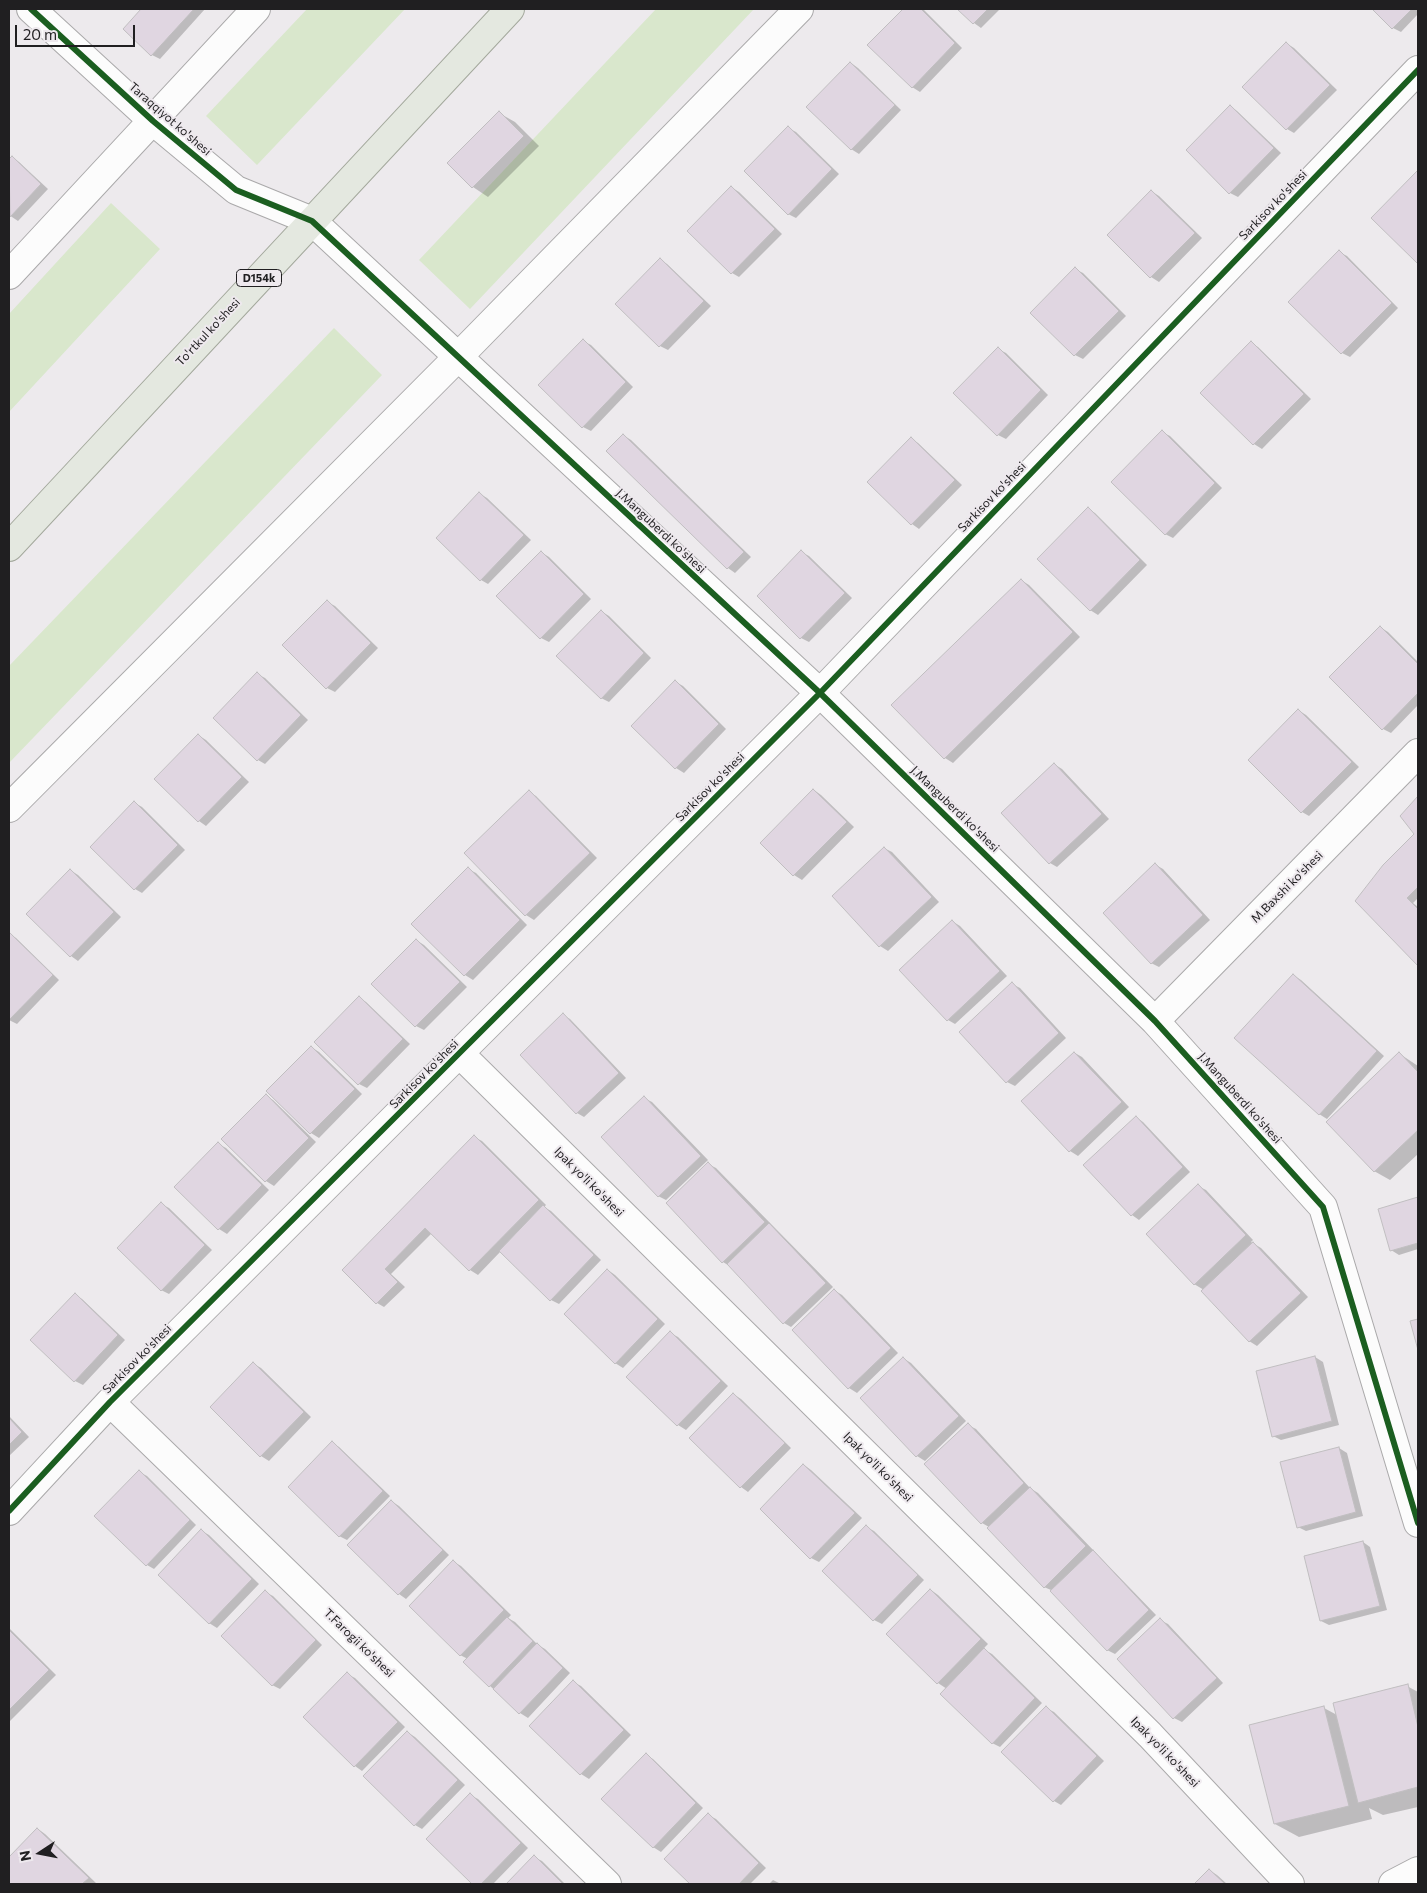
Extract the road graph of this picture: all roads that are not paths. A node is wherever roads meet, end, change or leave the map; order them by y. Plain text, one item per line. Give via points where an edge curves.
1 (30, 9) edge
2 (256, 9) edge
3 (510, 9) edge
4 (799, 9) edge
5 (1418, 70) edge
6 (153, 121) junction
7 (312, 221) junction
8 (9, 275) edge
9 (457, 358) junction
10 (9, 547) edge
11 (820, 693) junction
12 (1418, 753) edge
13 (9, 808) edge
14 (1155, 1021) junction
15 (460, 1054) junction
16 (110, 1402) junction
17 (9, 1511) edge
18 (1418, 1523) edge
19 (1418, 1871) edge
20 (607, 1884) edge
21 (1290, 1884) edge
22 (1393, 1884) edge

1 - 6 street, Taraqqiyot ko'shesi
2 - 6 street
3 - 7 main road, To'rtkul ko'shesi / D154k
4 - 9 street
5 - 11 street, Sarkisov ko'shesi
6 - 7 street, Taraqqiyot ko'shesi via 236,190
6 - 8 street
7 - 9 street, J.Manguberdi ko'shesi
7 - 10 main road, To'rtkul ko'shesi / D154k
9 - 11 street, J.Manguberdi ko'shesi
9 - 13 street
11 - 14 street, J.Manguberdi ko'shesi
11 - 15 street, Sarkisov ko'shesi
12 - 14 street, M.Baxshi ko'shesi
14 - 18 street, J.Manguberdi ko'shesi via 1323,1207
15 - 16 street, Sarkisov ko'shesi
15 - 21 street, Ipak yo'li ko'shesi via 1150,1735
16 - 17 street, Sarkisov ko'shesi
16 - 20 street, T.Farogii ko'shesi
19 - 22 street

